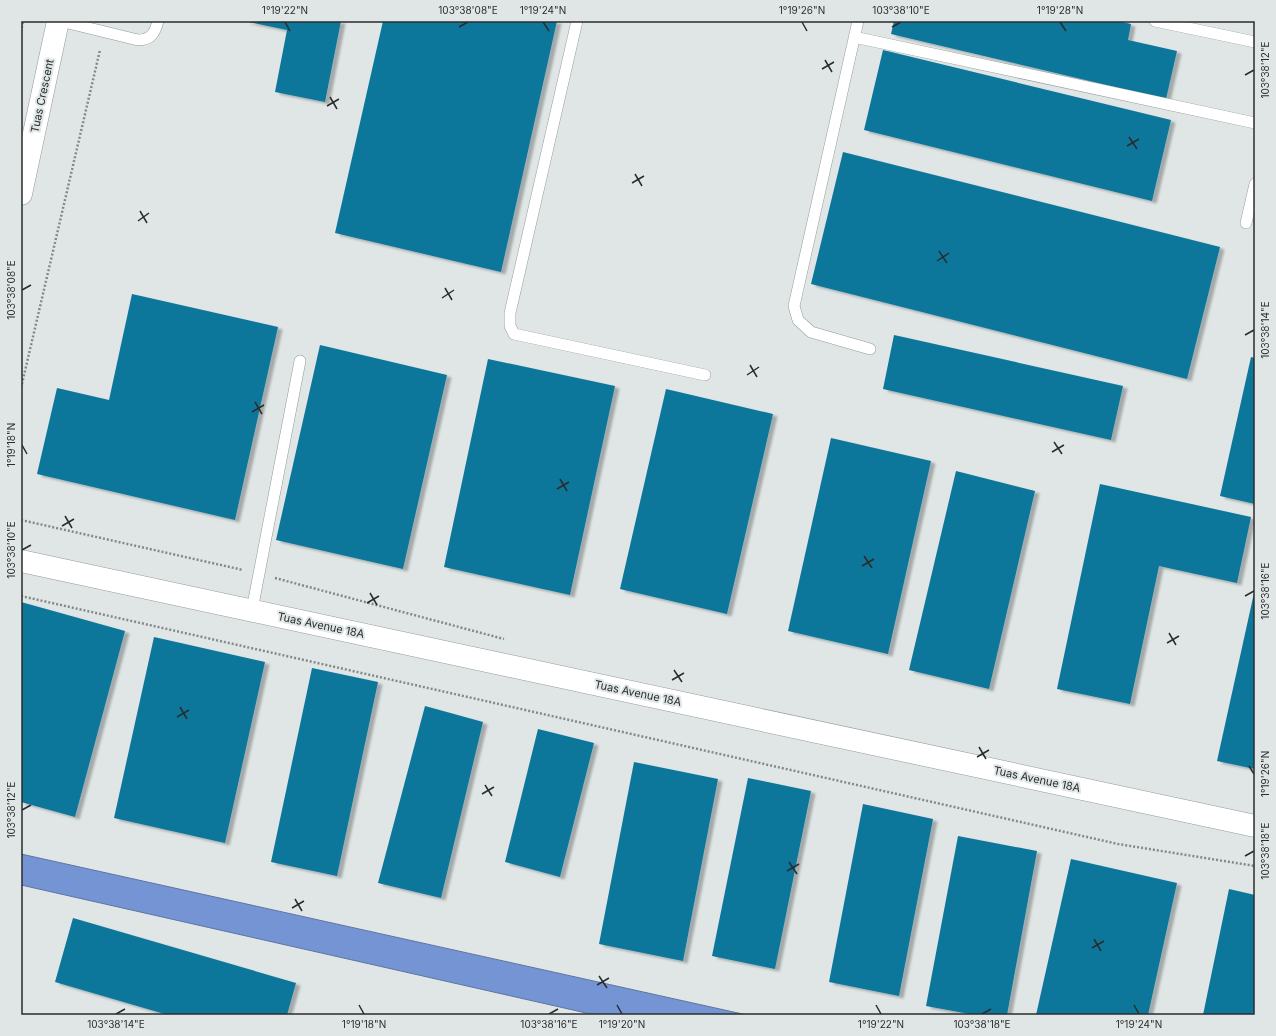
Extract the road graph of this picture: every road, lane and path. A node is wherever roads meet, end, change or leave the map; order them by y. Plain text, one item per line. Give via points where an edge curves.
1 (23, 21) edge
2 (59, 21) edge
3 (158, 21) edge
4 (577, 21) edge
5 (858, 21) edge
6 (1155, 21) edge
7 (21, 32) edge
8 (104, 32) junction
9 (854, 37) junction
10 (1255, 42) edge
11 (1255, 123) edge
12 (25, 152) edge
13 (1255, 184) edge
14 (21, 194) edge
15 (1246, 223) dead end
16 (870, 349) dead end
17 (300, 361) dead end
18 (705, 374) dead end
19 (21, 388) edge
20 (21, 520) edge
21 (21, 561) edge
22 (258, 573) junction
23 (21, 596) edge
24 (252, 610) junction
25 (1255, 826) edge
26 (1255, 866) edge

1 - 7 path
2 - 8 lane
2 - 12 street, Tuas Crescent
3 - 8 lane via 152,35 146,40
4 - 18 lane via 510,313 510,326 514,334
5 - 9 lane
6 - 10 lane
8 - 19 path
9 - 11 lane
9 - 16 lane via 794,306 798,320 811,332
12 - 14 street, Tuas Crescent
13 - 15 lane
17 - 22 lane
20 - 22 path
21 - 24 street, Tuas Avenue 18A
22 - 24 lane
23 - 26 path via 1118,844
24 - 25 street, Tuas Avenue 18A

